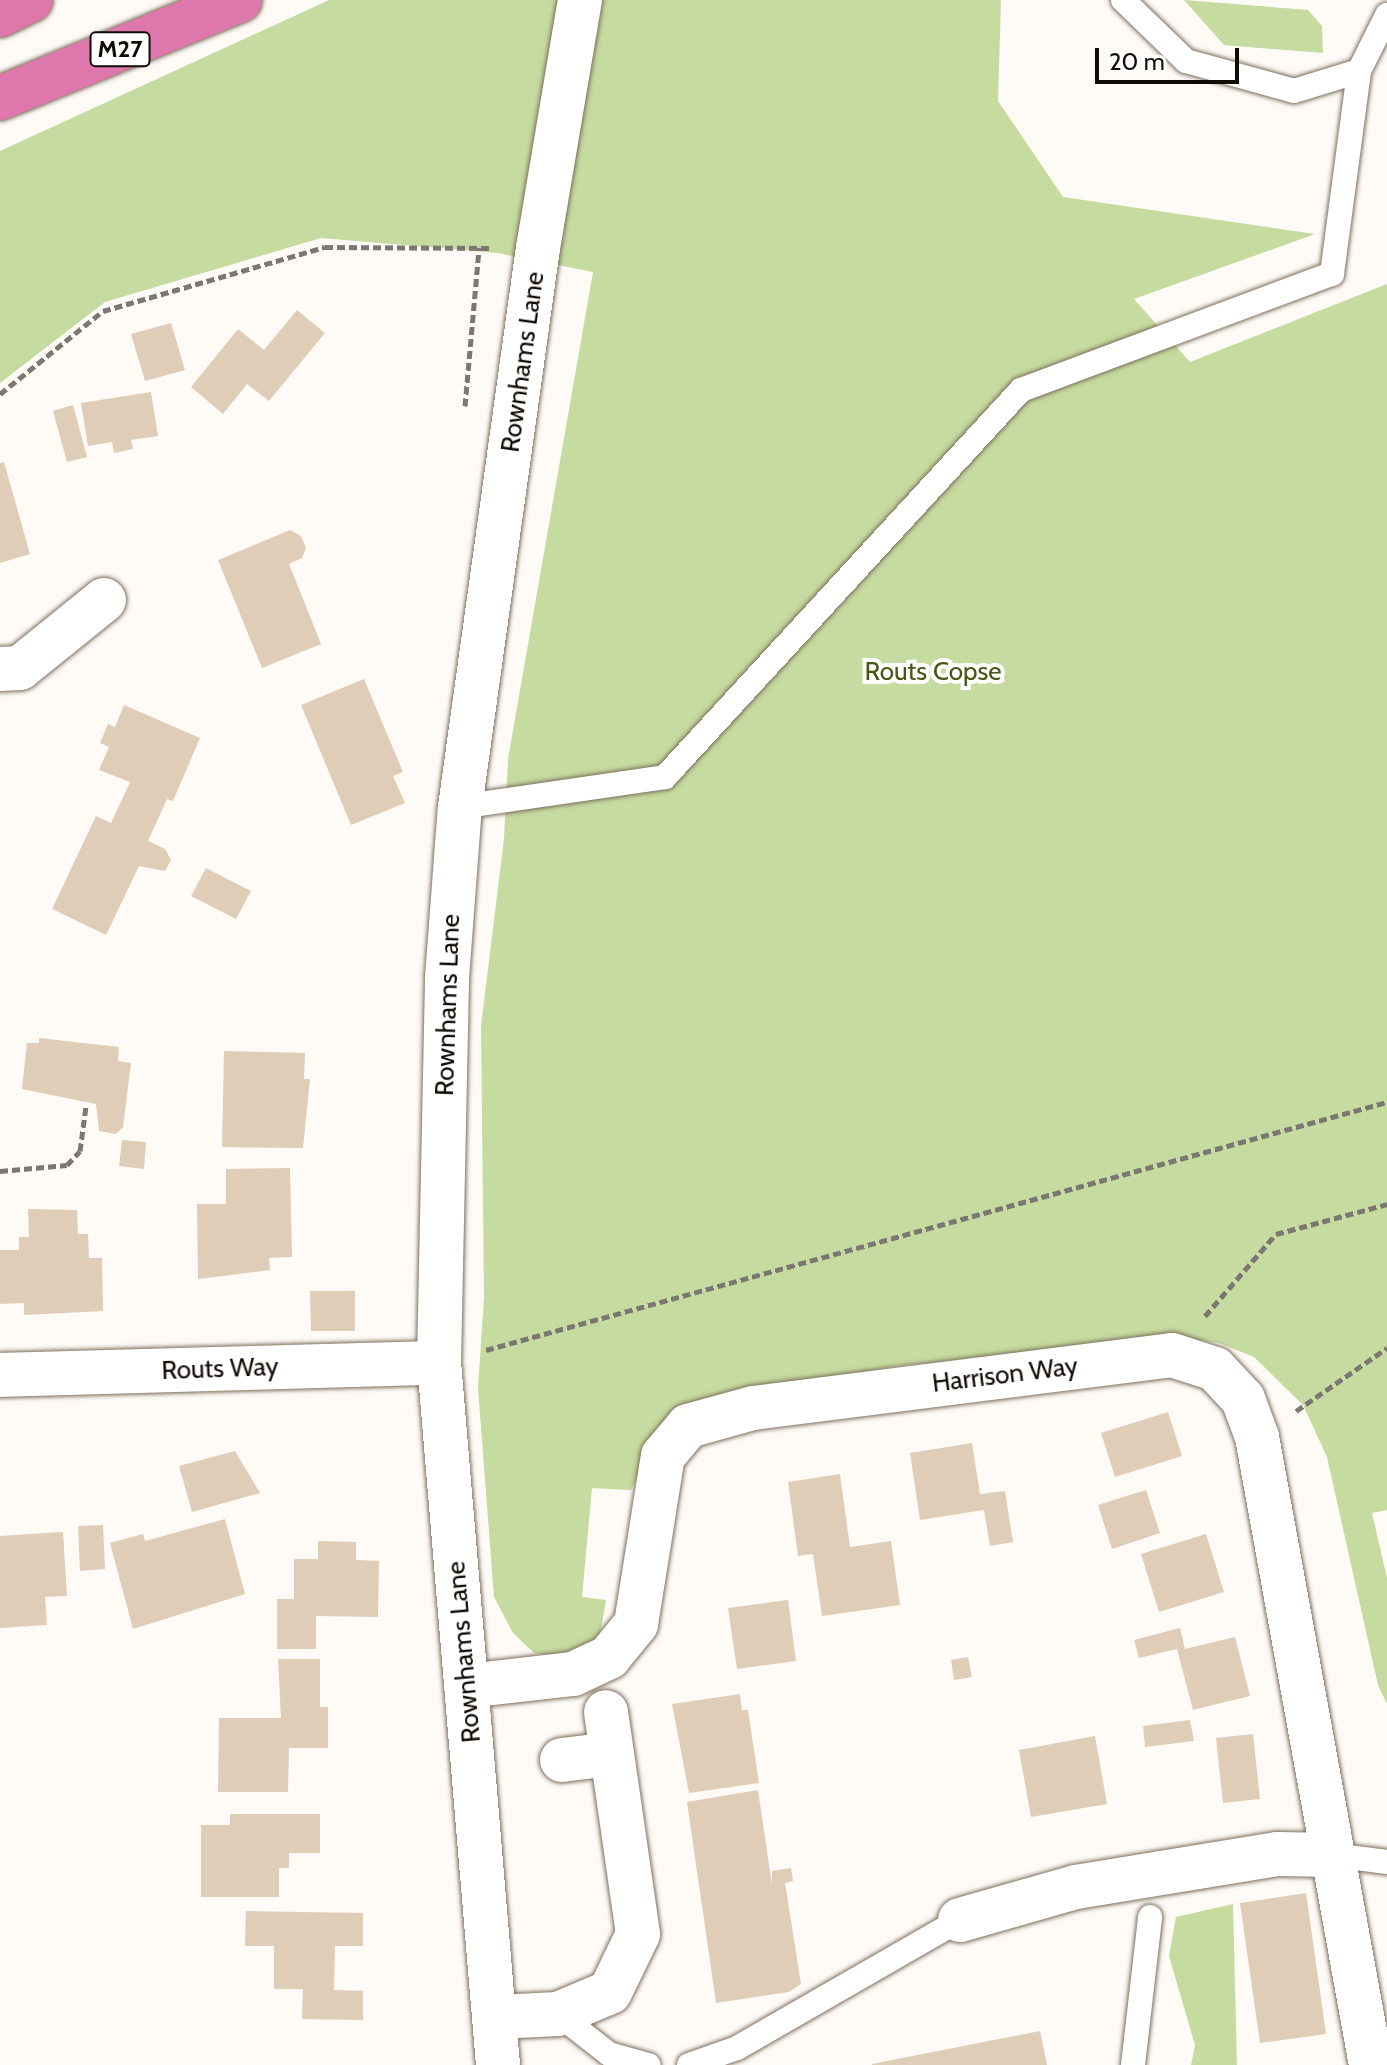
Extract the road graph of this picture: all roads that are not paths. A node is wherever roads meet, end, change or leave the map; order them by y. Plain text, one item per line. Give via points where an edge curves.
1 (31, 0) edge
2 (240, 0) edge
3 (580, 0) edge
4 (1123, 0) edge
5 (0, 15) edge
6 (1387, 15) edge
7 (1359, 71) junction
8 (0, 98) edge
9 (104, 600) dead end
10 (0, 669) edge
11 (460, 807) junction
12 (439, 1363) junction
13 (0, 1375) edge
14 (467, 1686) junction
15 (562, 1760) dead end
16 (1333, 1855) junction
17 (1387, 1862) edge
18 (1150, 1917) dead end
19 (960, 1920) joint
20 (558, 2014) junction
21 (496, 2017) junction
22 (498, 2065) edge
23 (648, 2065) edge
24 (689, 2065) edge
25 (1133, 2065) edge
26 (1371, 2065) edge

1 - 5 highway
2 - 8 highway, M27
3 - 11 street, Rownhams Lane via 538,248
4 - 7 lane via 1186,61 1294,91
6 - 7 lane
7 - 11 lane via 1332,274 1021,390 665,777
9 - 10 street via 20,668
11 - 12 street, Rownhams Lane via 447,978
12 - 13 street, Routs Way
12 - 14 street, Rownhams Lane
14 - 16 street, Harrison Way via 573,1674 609,1657 636,1624 663,1456 688,1426 753,1408 1172,1355 1215,1369 1243,1399 1257,1437
14 - 21 street, Rownhams Lane
15 - 20 street via 608,1733 638,1934 610,1992
16 - 17 lane
16 - 19 street via 1277,1854 1076,1887
16 - 26 street, Harrison Way
18 - 25 lane
19 - 24 lane via 737,2048
20 - 21 street
20 - 23 lane via 609,2054
21 - 22 street, Rownhams Lane

